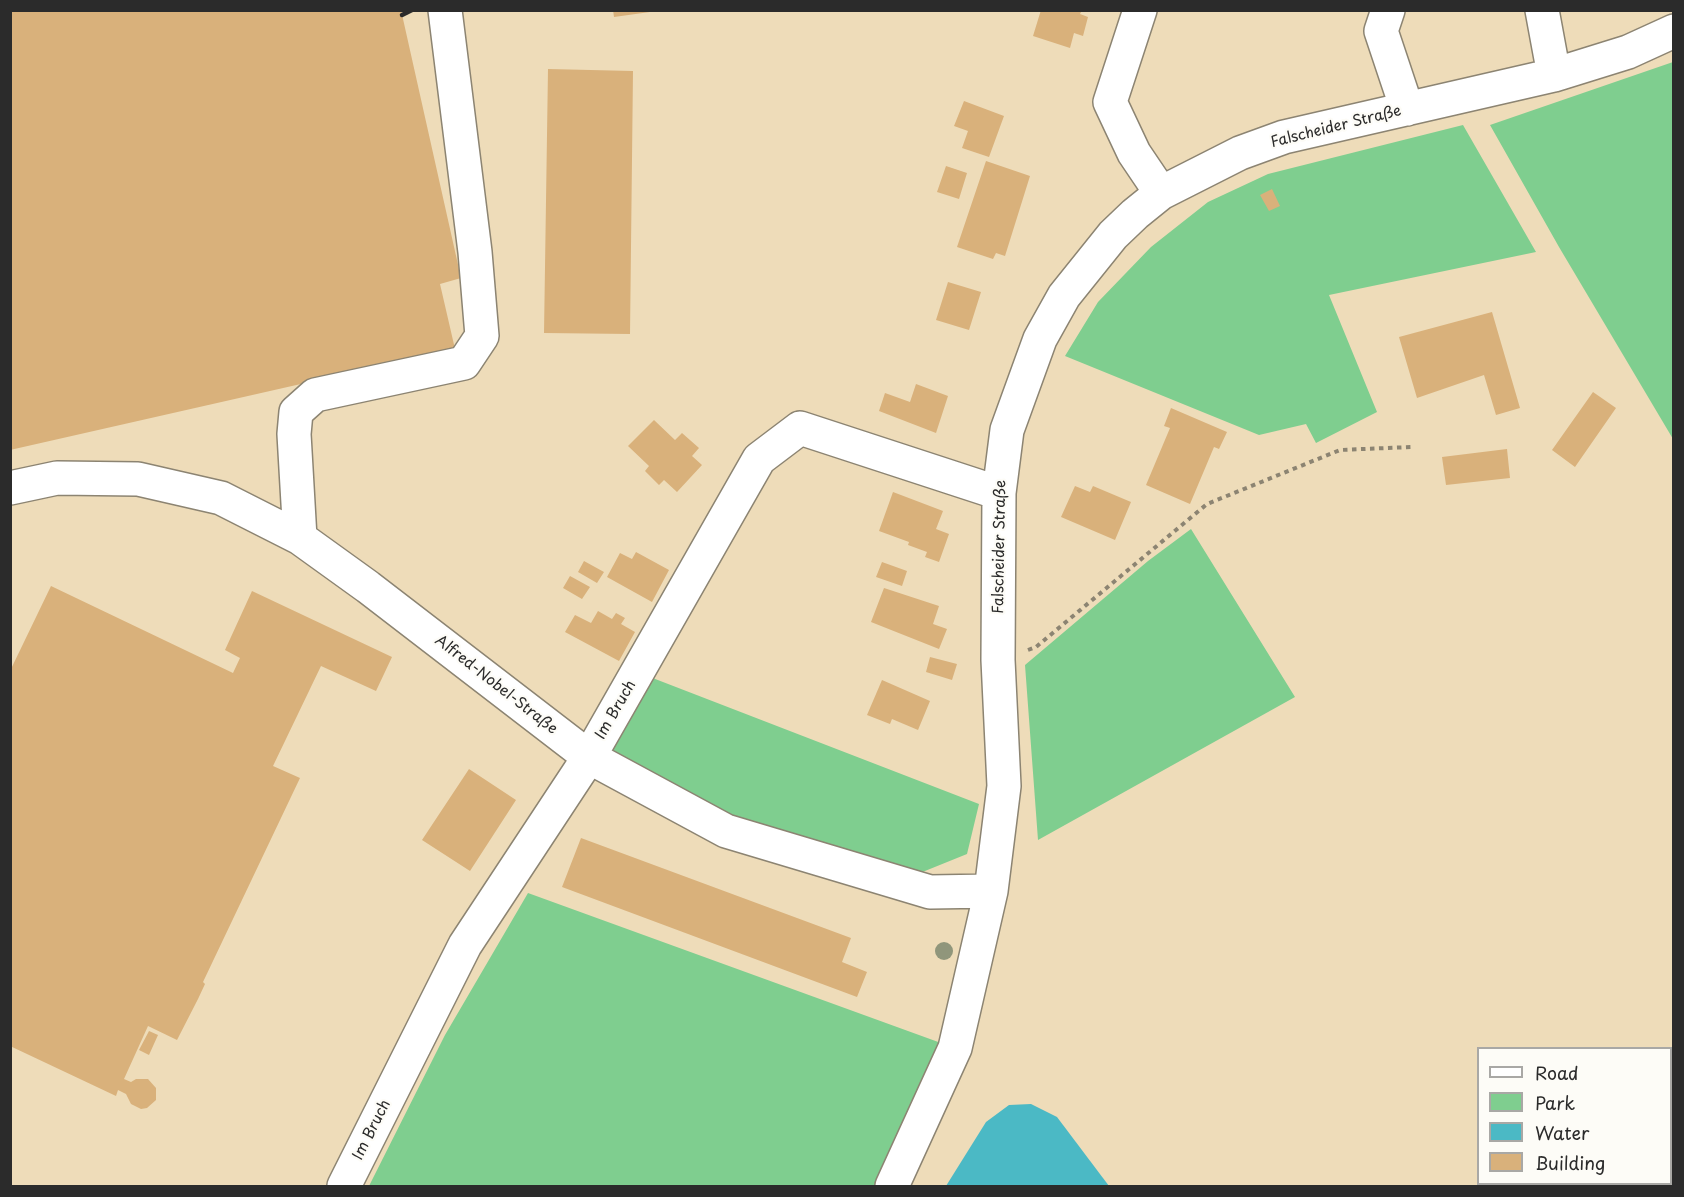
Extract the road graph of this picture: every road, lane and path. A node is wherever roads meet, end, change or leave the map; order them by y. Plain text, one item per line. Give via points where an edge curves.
1 (445, 10) edge
2 (1140, 10) edge
3 (1388, 10) edge
4 (1542, 10) edge
5 (1674, 31) edge
6 (1554, 75) junction
7 (1407, 109) junction
8 (1161, 193) junction
9 (1411, 447) dead end
10 (10, 488) edge
11 (999, 494) junction
12 (300, 538) junction
13 (998, 660) junction
14 (589, 758) junction
15 (991, 891) junction
16 (344, 1186) edge
17 (892, 1186) edge

1 - 12 street via 482,336 464,363 315,395 296,412
2 - 8 street via 1110,102 1134,153
3 - 7 street via 1381,31
4 - 6 street
5 - 6 street, Falscheider Straße via 1628,52
6 - 7 street, Falscheider Straße
7 - 8 street, Falscheider Straße via 1284,137 1204,170
8 - 11 street, Falscheider Straße via 1107,242 1064,296 1040,339 1007,429
9 - 13 path via 1340,450 1207,504 1036,647
10 - 12 street, Alfred-Nobel-Straße via 57,478 138,479 220,498
11 - 13 street, Falscheider Straße
11 - 14 street, Im Bruch via 800,428 759,459
12 - 14 street, Alfred-Nobel-Straße
13 - 15 street, Falscheider Straße via 1004,786
14 - 15 street, Alfred-Nobel-Straße via 726,831 930,892
14 - 16 street, Im Bruch via 465,945
15 - 17 street, Falscheider Straße via 955,1048

